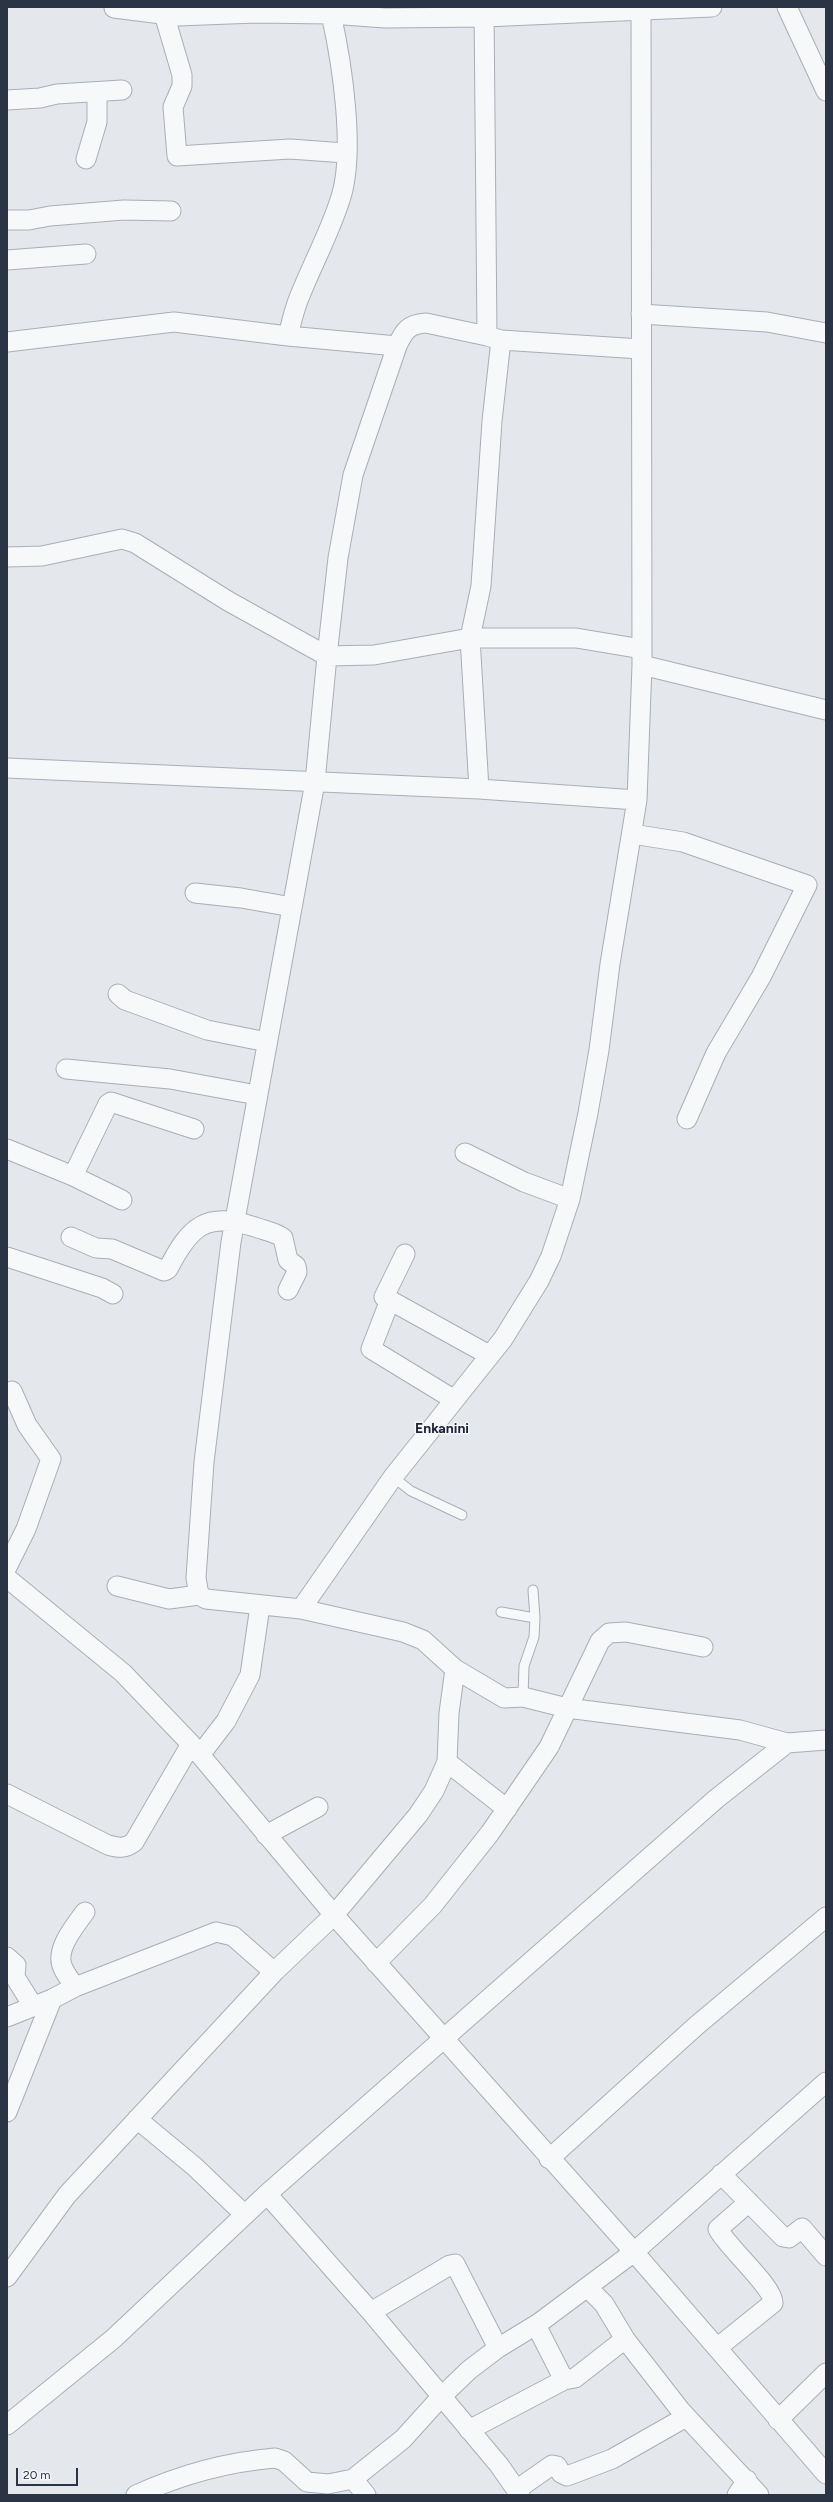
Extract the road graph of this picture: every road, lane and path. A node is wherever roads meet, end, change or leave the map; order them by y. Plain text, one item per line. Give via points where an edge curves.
1 (712, 7) edge
2 (787, 7) edge
3 (114, 8) dead end
4 (641, 9) edge
5 (384, 12) edge
6 (484, 12) edge
7 (164, 14) junction
8 (331, 14) junction
9 (122, 90) dead end
10 (826, 91) edge
11 (97, 92) junction
12 (7, 100) edge
13 (345, 152) junction
14 (86, 159) dead end
15 (171, 211) dead end
16 (7, 220) edge
17 (86, 254) dead end
18 (7, 260) edge
19 (641, 314) junction
20 (826, 332) edge
21 (288, 336) junction
22 (494, 338) junction
23 (7, 342) edge
24 (397, 346) junction
25 (640, 349) junction
26 (7, 557) edge
27 (470, 638) junction
28 (327, 656) junction
29 (642, 657) junction
30 (826, 710) edge
31 (7, 768) edge
32 (314, 782) junction
33 (479, 789) junction
34 (637, 800) junction
35 (632, 834) junction
36 (195, 893) dead end
37 (292, 907) junction
38 (118, 994) dead end
39 (267, 1042) junction
40 (66, 1069) dead end
41 (257, 1094) junction
42 (687, 1119) dead end
43 (194, 1129) dead end
44 (7, 1149) edge
45 (465, 1153) dead end
46 (73, 1176) junction
47 (570, 1199) junction
48 (122, 1200) dead end
49 (234, 1221) junction
50 (72, 1237) dead end
51 (405, 1254) dead end
52 (7, 1257) edge
53 (288, 1290) dead end
54 (113, 1294) dead end
55 (390, 1300) junction
56 (489, 1355) junction
57 (12, 1391) dead end
58 (454, 1399) junction
59 (393, 1477) junction
60 (462, 1515) dead end
61 (7, 1567) edge
62 (7, 1578) edge
63 (118, 1586) dead end
64 (533, 1590) dead end
65 (199, 1595) junction
66 (260, 1606) junction
67 (301, 1609) junction
68 (500, 1612) dead end
69 (535, 1618) junction
70 (703, 1647) dead end
71 (454, 1669) junction
72 (523, 1697) junction
73 (567, 1708) junction
74 (826, 1740) edge
75 (787, 1743) junction
76 (196, 1750) junction
77 (447, 1762) junction
78 (7, 1794) edge
79 (318, 1807) dead end
80 (507, 1809) junction
81 (266, 1835) junction
82 (85, 1912) dead end
83 (334, 1915) junction
84 (826, 1917) edge
85 (7, 1957) edge
86 (376, 1963) junction
87 (274, 1972) junction
88 (75, 1987) junction
89 (52, 1999) junction
90 (33, 2006) junction
91 (7, 2017) edge
92 (445, 2038) junction
93 (826, 2082) edge
94 (7, 2112) edge
95 (137, 2119) junction
96 (549, 2159) junction
97 (721, 2174) junction
98 (267, 2194) junction
99 (749, 2202) junction
100 (245, 2215) junction
101 (634, 2252) junction
102 (826, 2256) edge
103 (7, 2277) edge
104 (587, 2287) junction
105 (371, 2312) junction
106 (536, 2325) junction
107 (625, 2339) junction
108 (498, 2348) junction
109 (717, 2348) junction
110 (564, 2380) junction
111 (823, 2384) edge
112 (441, 2397) junction
113 (686, 2417) junction
114 (778, 2420) junction
115 (7, 2425) edge
116 (469, 2430) junction
117 (826, 2474) edge
118 (352, 2479) junction
119 (742, 2488) edge
120 (518, 2492) edge
121 (136, 2495) edge
122 (366, 2495) edge
123 (760, 2495) edge

1 - 4 street
2 - 10 street
3 - 7 street
4 - 6 street
4 - 19 street
5 - 6 street
5 - 8 street
6 - 22 street
7 - 8 street
7 - 13 street via 182,75 182,86 173,107 177,156 290,149
8 - 13 street via 340,57
9 - 11 street
11 - 12 street
11 - 14 street via 97,122
13 - 21 street via 345,171 340,199 298,300
15 - 16 street via 124,210
17 - 18 street
19 - 20 street via 767,322
19 - 25 street
21 - 23 street via 174,322
21 - 24 street
22 - 24 street via 431,323 417,323 404,331
22 - 25 street
22 - 27 street via 492,421 481,586
24 - 28 street via 352,475 338,558
25 - 29 street
26 - 28 street via 42,556 122,540 136,543 228,601
27 - 28 street via 374,656
27 - 29 street via 576,638
27 - 33 street
28 - 32 street
29 - 30 street via 691,679
29 - 34 street
31 - 32 street
32 - 33 street
32 - 37 street
33 - 34 street
34 - 35 street
35 - 42 street via 683,842 807,885 761,977 716,1053
35 - 47 street via 610,964 599,1050
36 - 37 street
37 - 39 street
38 - 39 street via 125,1000 207,1030
39 - 41 street
40 - 41 street via 170,1079
41 - 49 street
43 - 46 street via 111,1102
44 - 46 street
45 - 47 street via 524,1182
46 - 48 street
47 - 56 street via 551,1256 539,1281 503,1339
49 - 50 street via 201,1225 190,1233 168,1269 164,1271 112,1249 96,1248
49 - 53 street via 283,1238 288,1260 296,1266
49 - 65 street via 204,1462 196,1578
51 - 55 street via 384,1297
52 - 54 street via 102,1288
55 - 56 street
55 - 58 street via 370,1349
56 - 58 street
57 - 61 street via 27,1425 51,1459 26,1529
58 - 59 street
59 - 60 lane via 411,1491
59 - 67 street
62 - 76 street via 123,1673
63 - 65 street via 169,1599
64 - 69 lane
65 - 66 street via 206,1599
66 - 67 street
66 - 76 street via 250,1675 226,1721
67 - 71 street via 403,1632 423,1640
68 - 69 lane
69 - 72 lane via 532,1648 524,1666
70 - 73 street via 626,1632 609,1633 600,1641
71 - 72 street via 504,1698
71 - 77 street
72 - 73 street
73 - 75 street via 740,1730
73 - 80 street via 549,1747
74 - 75 street
75 - 92 street via 716,1799
76 - 78 street via 134,1842 126,1847 108,1845
76 - 81 street
77 - 80 street
77 - 83 street via 434,1791 418,1815
79 - 81 street
80 - 86 street via 433,1905
81 - 83 street
82 - 88 street via 65,1941 60,1958 62,1968
83 - 86 street
83 - 87 street
84 - 96 street via 696,2026
85 - 90 street via 16,1965 15,1977
86 - 92 street
87 - 88 street via 233,1936 216,1932
87 - 95 street
88 - 89 street
89 - 90 street
89 - 94 street
90 - 91 street
92 - 96 street
92 - 98 street
93 - 97 street
95 - 100 street via 195,2167
95 - 103 street via 67,2195
96 - 101 street
97 - 99 street
97 - 101 street
98 - 100 street
98 - 105 street
99 - 102 street via 783,2237 789,2238 802,2228
99 - 109 street via 718,2229 762,2282 772,2296 773,2303
100 - 115 street via 113,2339
101 - 104 street
101 - 109 street
104 - 106 street
104 - 107 street via 604,2304
105 - 108 street via 455,2264 459,2267
105 - 112 street
106 - 108 street
106 - 110 street
107 - 110 street via 575,2378
107 - 113 street
108 - 112 street via 469,2370
109 - 114 street
110 - 116 street
111 - 114 street
112 - 116 street
112 - 118 street via 403,2439
113 - 119 street via 724,2460
113 - 120 street via 612,2460 566,2476 552,2465
114 - 117 street
116 - 120 street via 500,2465
118 - 121 street via 328,2484 307,2482 284,2461 275,2458 190,2474 168,2480
118 - 122 street
119 - 123 street

